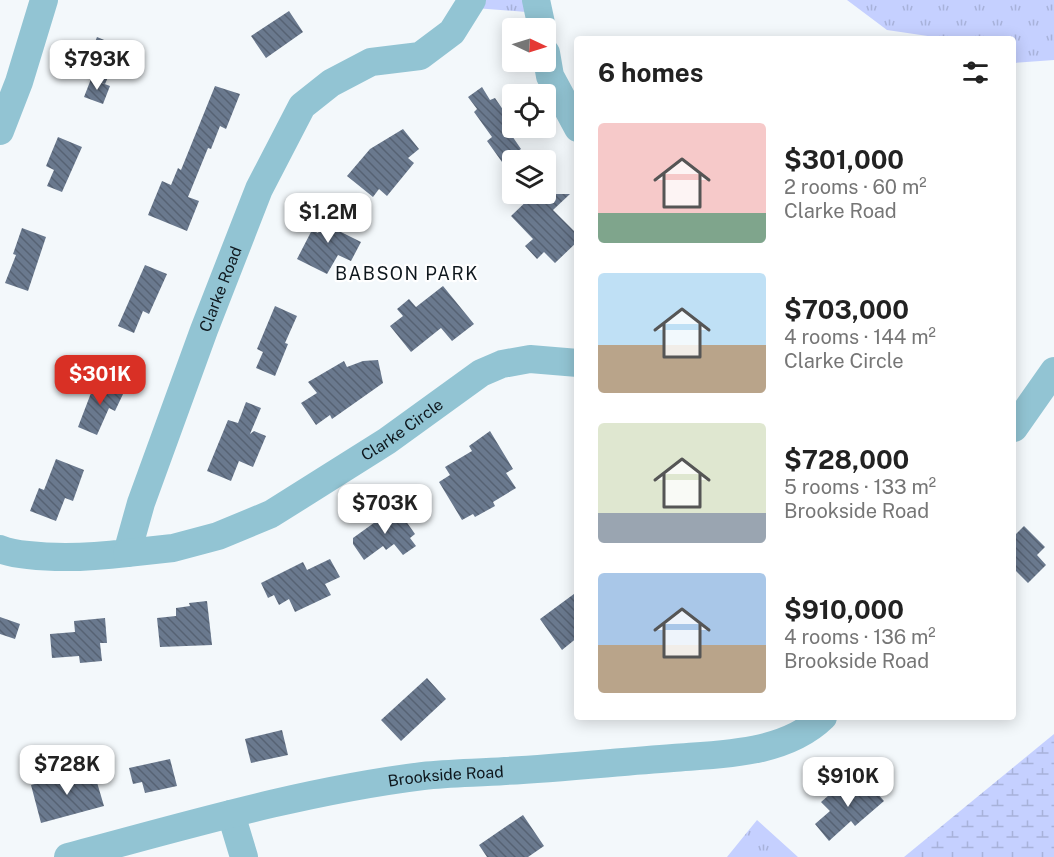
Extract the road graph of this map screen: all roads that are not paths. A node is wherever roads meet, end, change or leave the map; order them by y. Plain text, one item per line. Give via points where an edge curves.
1 (44, 0) edge
2 (472, 0) edge
3 (536, 0) edge
4 (540, 18) edge
5 (549, 72) edge
6 (574, 121) edge
7 (0, 131) edge
8 (574, 363) edge
9 (1054, 371) edge
10 (1016, 425) edge
11 (0, 549) edge
12 (128, 553) junction
13 (820, 720) edge
14 (231, 814) junction
15 (68, 857) edge
16 (244, 857) edge

1 - 7 street
2 - 12 street, Clarke Road via 452,32 420,56 371,62 331,83 302,106 259,189 204,330 141,503
3 - 4 street
5 - 6 street
8 - 12 street, Clarke Circle via 530,359 502,364 481,373 387,441 271,514 218,536 172,548
9 - 10 street
11 - 12 street via 51,558
13 - 14 street, Brookside Road via 789,740 761,748 424,776 296,798
14 - 15 street, Brookside Road
14 - 16 street

